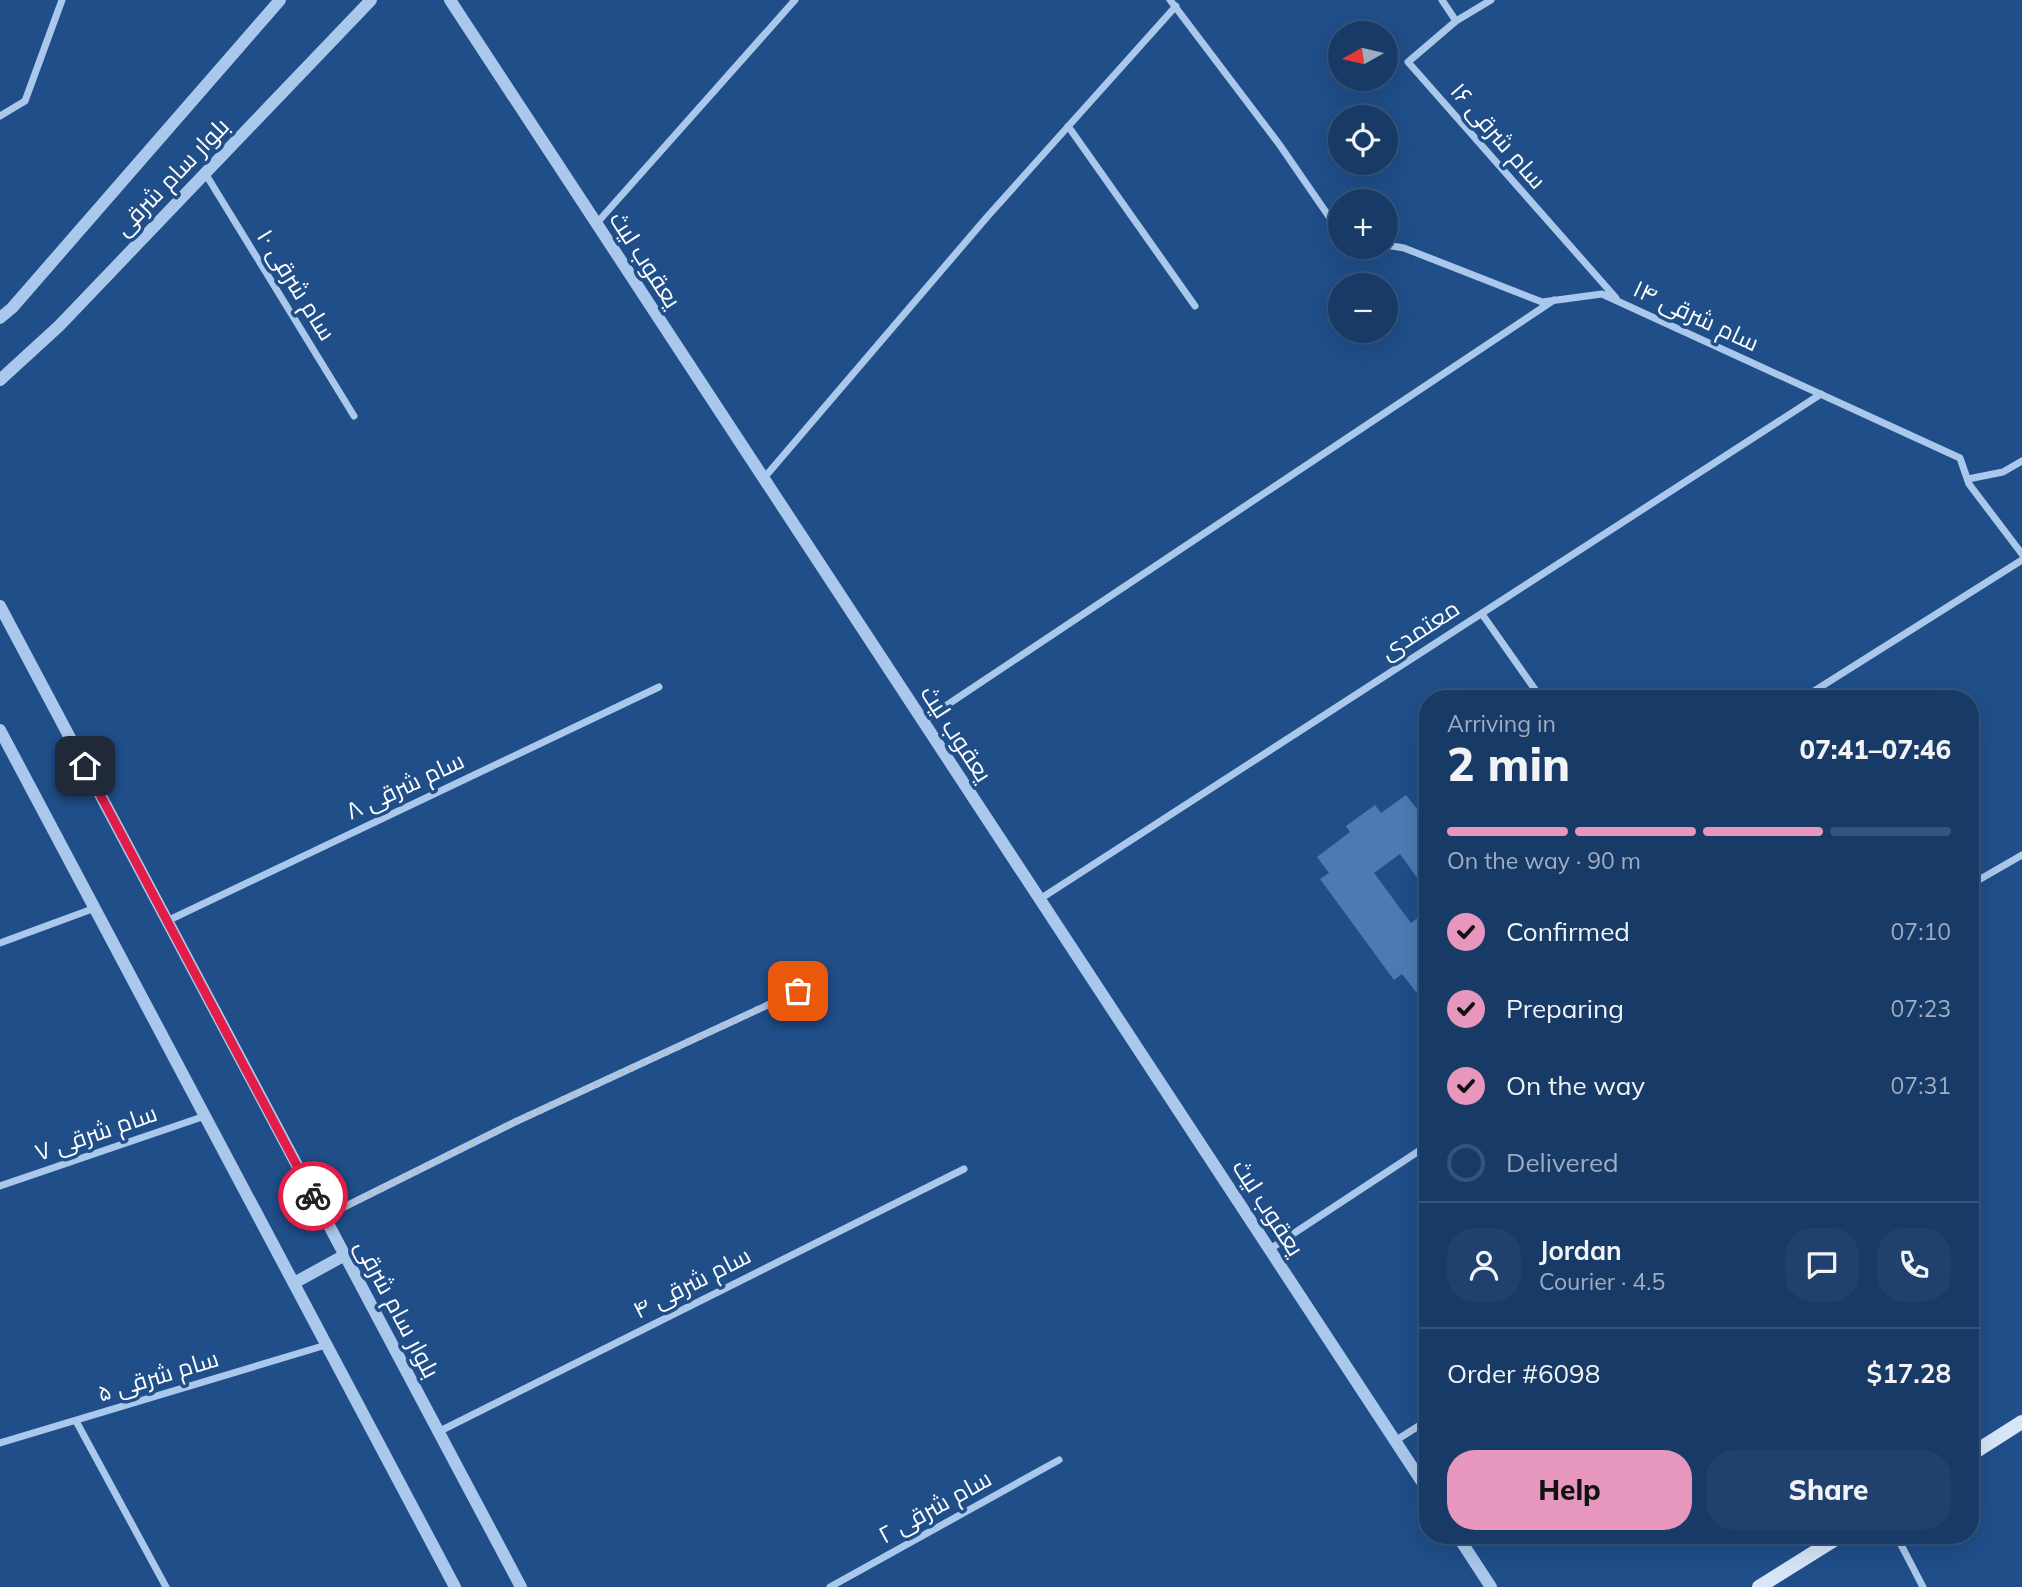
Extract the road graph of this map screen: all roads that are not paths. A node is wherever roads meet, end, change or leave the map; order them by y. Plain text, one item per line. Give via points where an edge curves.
1 (62, 0) edge
2 (280, 0) edge
3 (371, 0) edge
4 (450, 0) edge
5 (795, 0) edge
6 (1442, 0) edge
7 (1491, 0) edge
8 (1173, 3) edge
9 (1456, 21) junction
10 (0, 116) edge
11 (1068, 126) junction
12 (205, 173) junction
13 (1328, 215) edge
14 (596, 224) junction
15 (1398, 247) edge
16 (1554, 300) junction
17 (1619, 301) junction
18 (1195, 306) dead end
19 (0, 318) edge
20 (0, 380) edge
21 (1821, 394) junction
22 (354, 416) dead end
23 (2022, 461) edge
24 (764, 478) junction
25 (1968, 480) junction
26 (2022, 557) edge
27 (0, 606) edge
28 (1482, 614) junction
29 (659, 687) dead end
30 (1535, 690) edge
31 (1815, 690) edge
32 (923, 721) junction
33 (0, 730) edge
34 (2022, 855) edge
35 (1979, 880) edge
36 (1040, 899) junction
37 (95, 908) junction
38 (167, 921) junction
39 (0, 943) edge
40 (798, 991) dead end
41 (205, 1116) junction
42 (1419, 1151) edge
43 (964, 1169) dead end
44 (0, 1186) edge
45 (324, 1217) junction
46 (1270, 1249) junction
47 (345, 1255) junction
48 (293, 1283) junction
49 (326, 1345) junction
50 (76, 1420) junction
51 (2022, 1422) edge
52 (1419, 1426) edge
53 (438, 1432) junction
54 (1395, 1441) junction
55 (0, 1443) edge
56 (1979, 1449) edge
57 (1059, 1460) dead end
58 (1419, 1477) edge
59 (1463, 1544) edge
60 (1828, 1544) edge
61 (1901, 1544) edge
62 (166, 1587) edge
63 (455, 1587) edge
64 (521, 1587) edge
65 (830, 1587) edge
66 (1491, 1587) edge
67 (1759, 1587) edge
68 (1923, 1587) edge

1 - 10 street via 25,101
2 - 19 street, بلوار سام شرقی
3 - 12 street, بلوار سام شرقی
4 - 14 street, یعقوب لیث
5 - 14 street
6 - 9 street
7 - 9 street
8 - 11 street
8 - 13 street
9 - 17 street, سام شرقی ۱۶ via 1408,62
11 - 18 street
11 - 24 street
12 - 20 street, بلوار سام شرقی via 59,326
12 - 22 street, سام شرقی ۱۰
14 - 24 street, یعقوب لیث
15 - 16 street, سام شرقی ۱۴ via 1542,302
16 - 17 street, سام شرقی ۱۴ via 1602,294
16 - 32 street
17 - 21 street, سام شرقی ۱۴
21 - 25 street, سام شرقی ۱۴ via 1960,458
21 - 28 street, معتمدی
23 - 25 street via 2003,472
24 - 32 street, یعقوب لیث
25 - 26 street, سام شرقی ۱۴
26 - 31 street
27 - 38 street, بلوار سام شرقی
28 - 30 street
28 - 36 street, معتمدی
29 - 38 street, سام شرقی ۸
32 - 36 street, یعقوب لیث
33 - 37 street
34 - 35 street
36 - 46 street, یعقوب لیث
37 - 39 street
37 - 41 street
38 - 45 street, بلوار سام شرقی
40 - 45 street via 515,1122
41 - 44 street, سام شرقی ۷
41 - 48 street
42 - 46 street
43 - 53 street, سام شرقی ۴
45 - 47 street, بلوار سام شرقی
46 - 54 street, یعقوب لیث
47 - 48 street
47 - 53 street, بلوار سام شرقی
48 - 49 street
49 - 50 street, سام شرقی ۵
49 - 63 street
50 - 55 street, سام شرقی ۵
50 - 62 street
51 - 56 main road
52 - 54 street
53 - 64 street, بلوار سام شرقی
54 - 58 street, یعقوب لیث
57 - 65 street, سام شرقی ۲
59 - 66 street
60 - 67 main road
61 - 68 street

